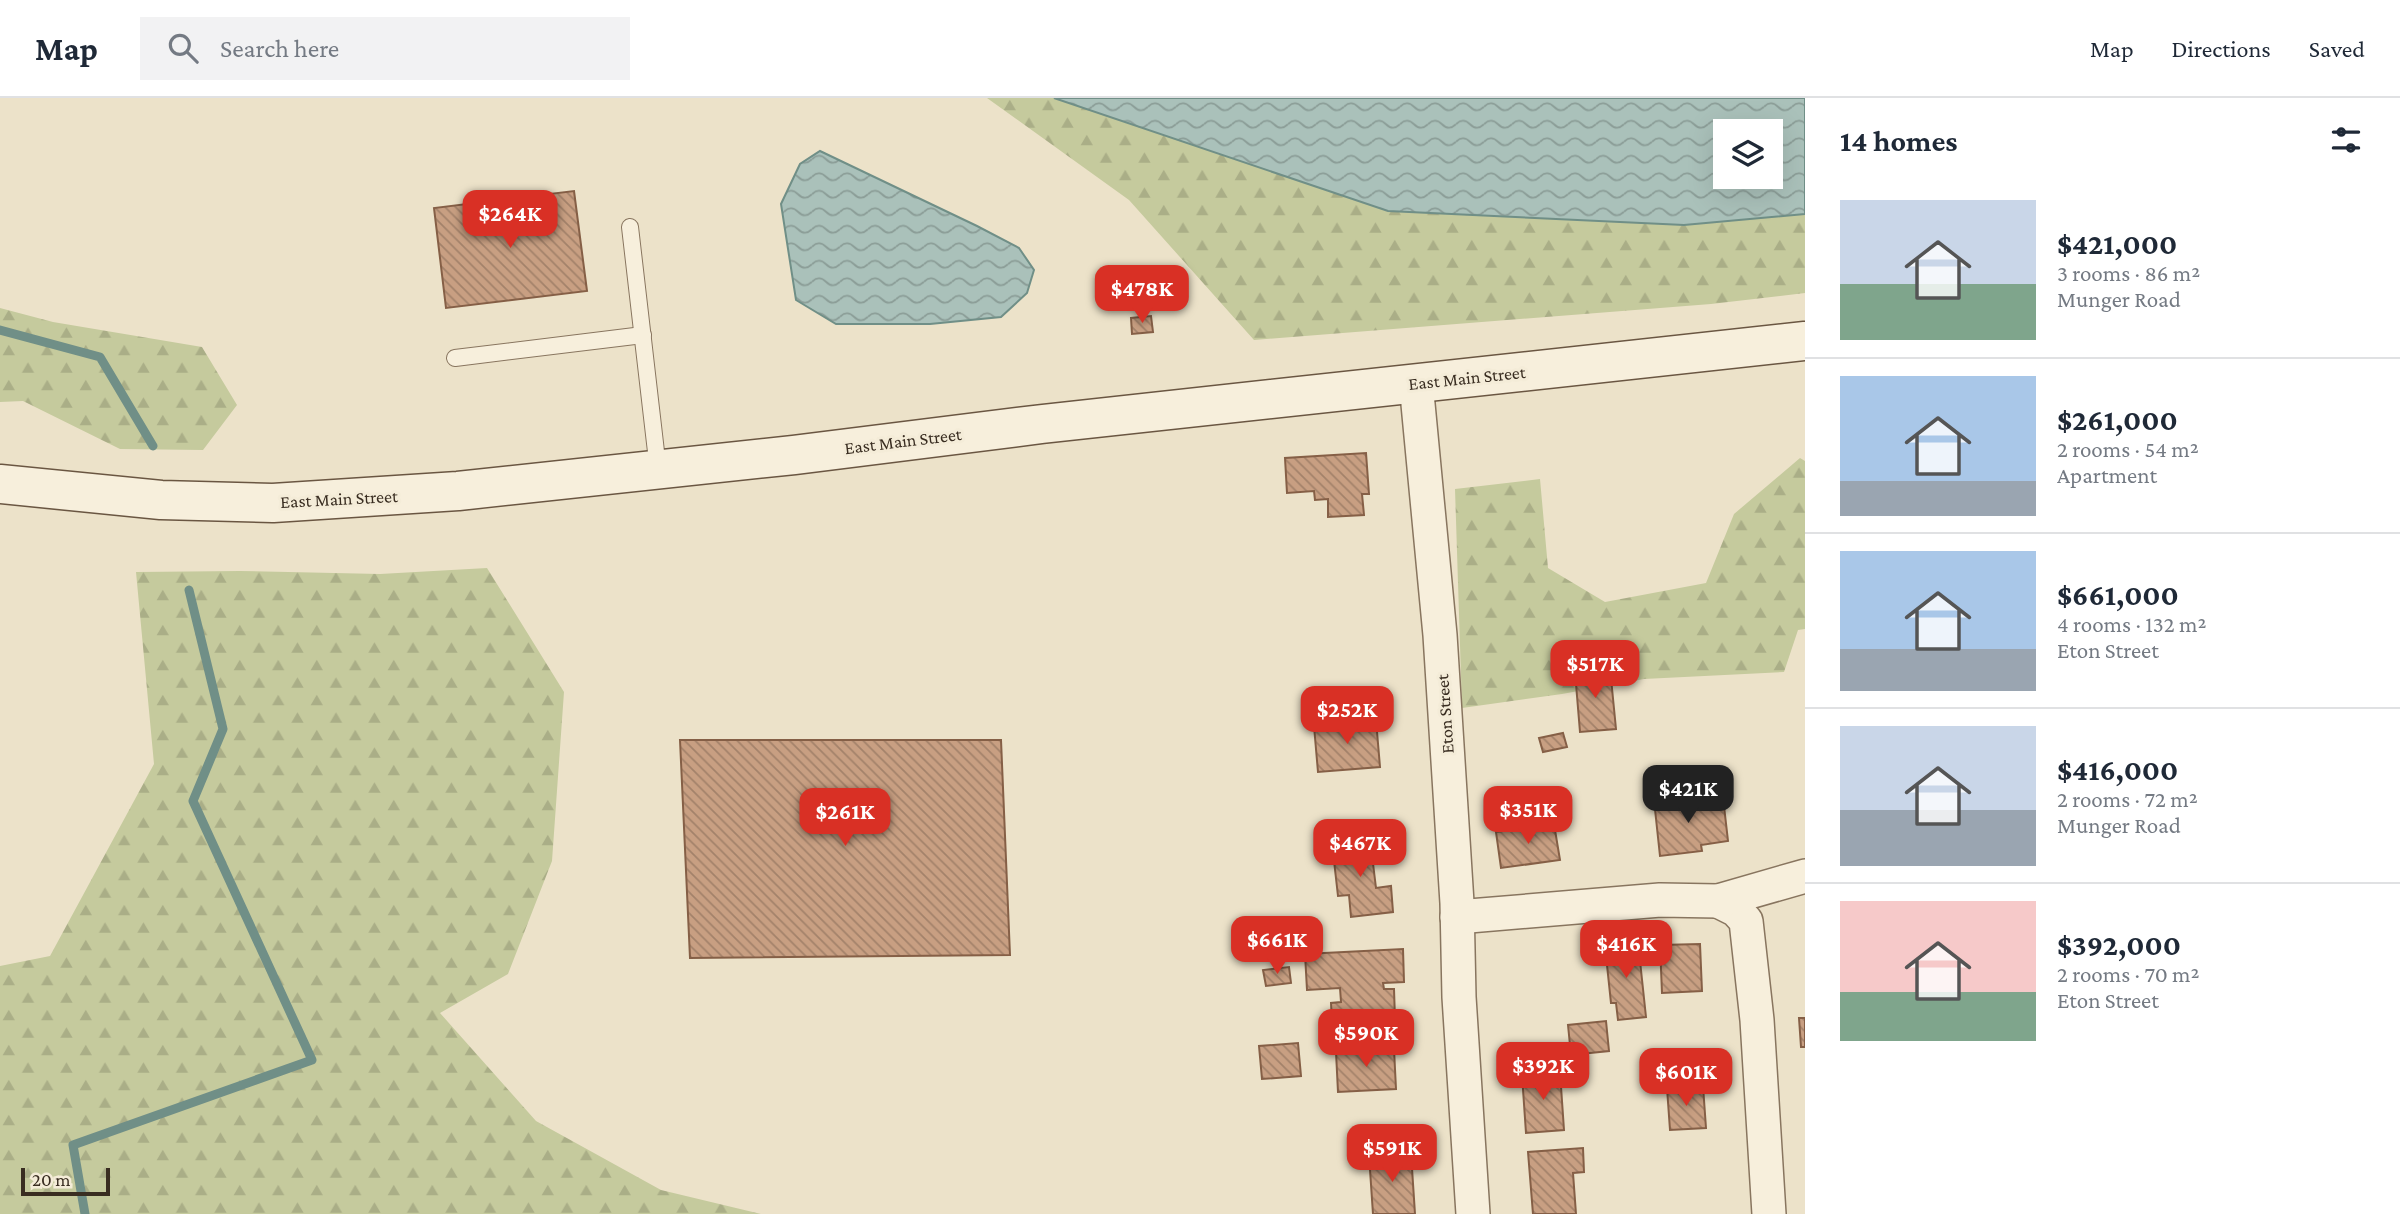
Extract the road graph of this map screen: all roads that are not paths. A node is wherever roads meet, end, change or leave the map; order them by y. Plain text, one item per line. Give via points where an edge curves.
1 (630, 227) dead end
2 (643, 335) junction
3 (1805, 341) edge
4 (455, 358) dead end
5 (1416, 383) junction
6 (658, 469) junction
7 (0, 484) edge
8 (1805, 876) edge
9 (1718, 901) junction
10 (1457, 917) junction
11 (1473, 1214) edge
12 (1769, 1214) edge

1 - 2 lane
2 - 4 lane
2 - 6 lane
3 - 5 main road, East Main Street
5 - 6 main road, East Main Street
5 - 10 street, Eton Street via 1433,546
6 - 7 main road, East Main Street via 458,491 273,503 161,500
8 - 9 street
9 - 10 street via 1661,900
9 - 12 street via 1746,921
10 - 11 street, Eton Street

